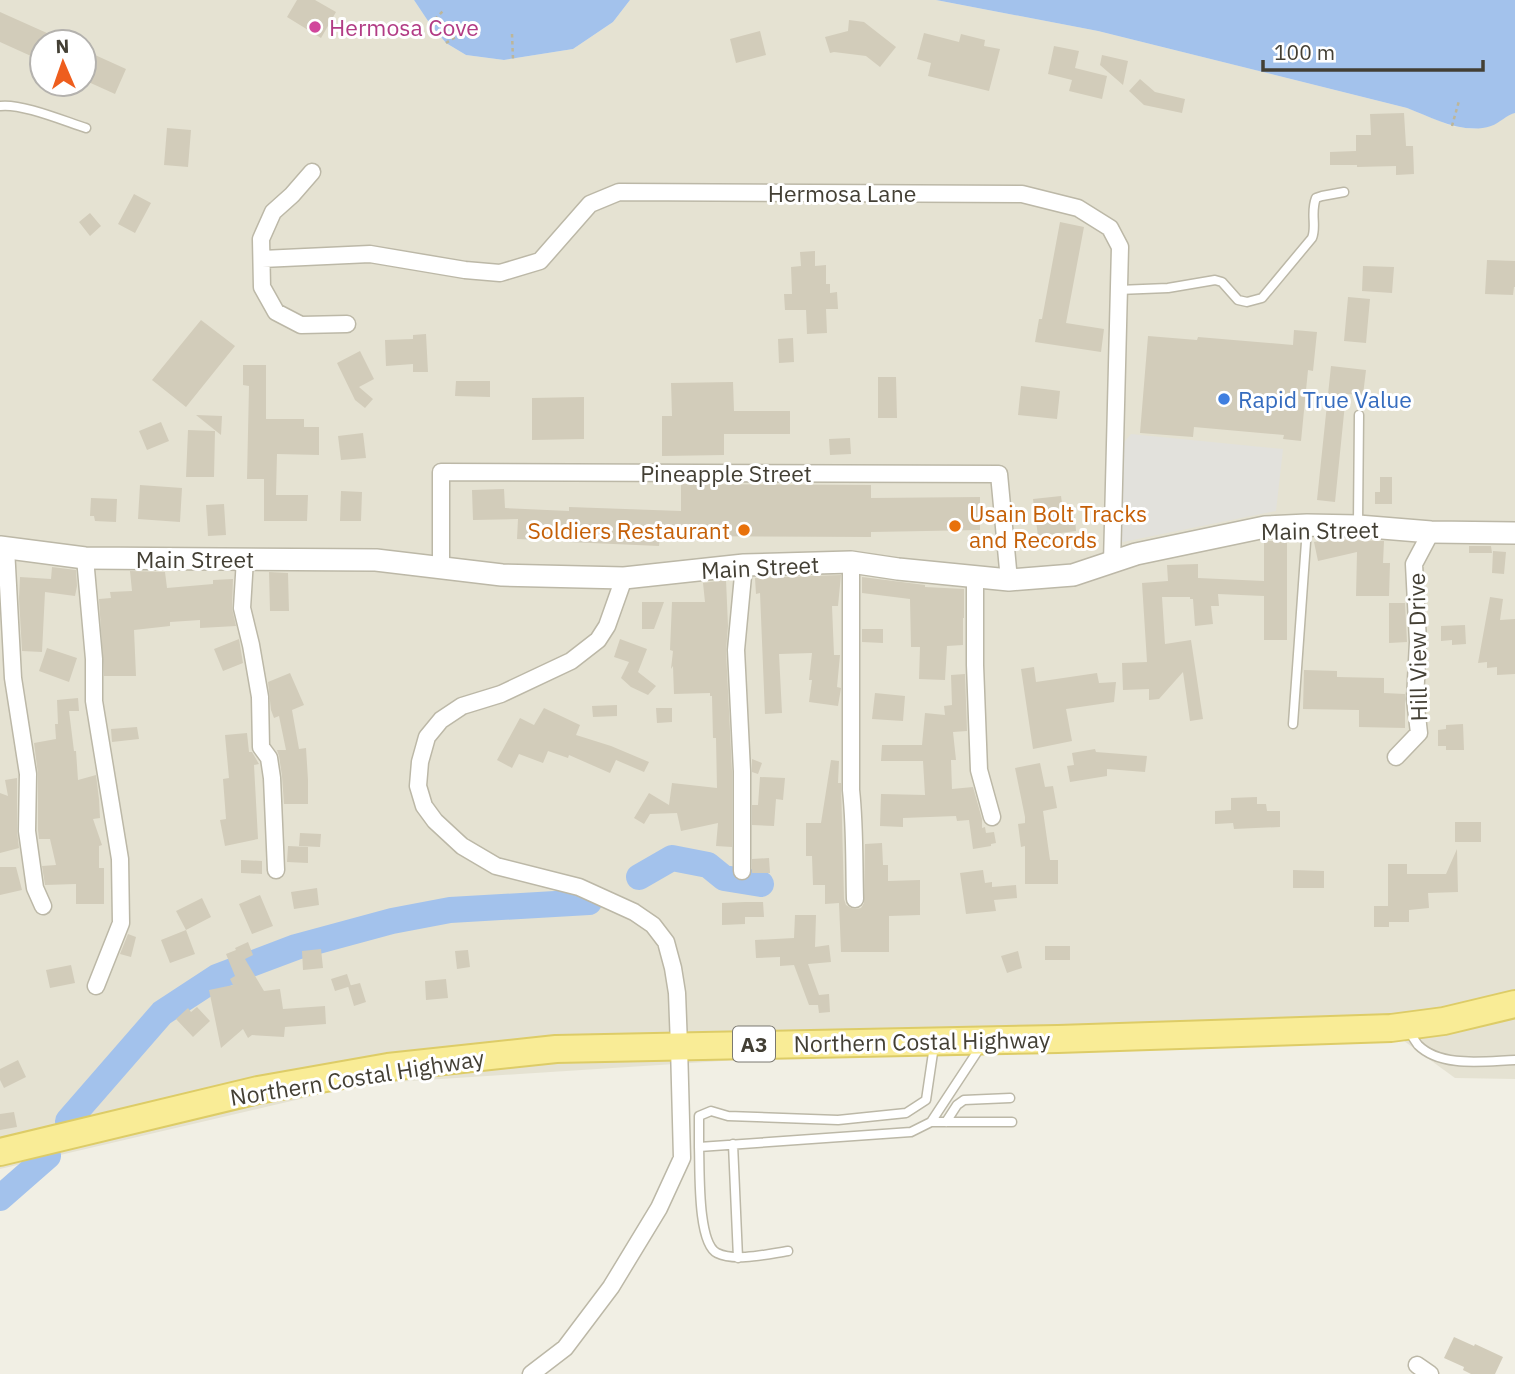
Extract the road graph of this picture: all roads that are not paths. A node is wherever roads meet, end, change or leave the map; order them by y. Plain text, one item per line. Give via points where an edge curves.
1 (0, 106) edge
2 (86, 128) dead end
3 (312, 172) dead end
4 (1344, 192) dead end
5 (262, 259) junction
6 (1118, 289) junction
7 (347, 324) dead end
8 (1359, 415) dead end
9 (1307, 525) junction
10 (1358, 526) junction
11 (1431, 532) junction
12 (1515, 533) edge
13 (3, 547) edge
14 (85, 558) junction
15 (244, 559) junction
16 (851, 562) junction
17 (1112, 563) junction
18 (744, 565) junction
19 (441, 567) junction
20 (624, 578) junction
21 (975, 578) junction
22 (1009, 580) junction
23 (1293, 724) dead end
24 (1396, 757) dead end
25 (992, 817) dead end
26 (276, 870) dead end
27 (742, 871) dead end
28 (855, 899) dead end
29 (43, 906) dead end
30 (96, 986) dead end
31 (1515, 1004) edge
32 (1405, 1026) junction
33 (985, 1040) junction
34 (935, 1041) junction
35 (679, 1046) junction
36 (1515, 1060) edge
37 (1010, 1098) dead end
38 (931, 1122) junction
39 (946, 1122) junction
40 (1012, 1122) dead end
41 (733, 1144) junction
42 (699, 1147) junction
43 (0, 1152) edge
44 (788, 1251) dead end
45 (738, 1258) junction
46 (531, 1374) edge

1 - 2 lane
3 - 5 street via 273,212 261,239
4 - 6 lane via 1316,198 1314,234 1262,298 1238,300 1215,279 1168,288
5 - 6 street, Hermosa Lane via 370,254 500,272 540,261 590,204 619,191 1022,194 1078,208 1110,228 1120,247
5 - 7 street via 262,287 276,312 301,325
6 - 17 street, Hermosa Lane
8 - 10 lane
9 - 10 street, Main Street
9 - 17 street, Main Street via 1265,527
9 - 23 lane
10 - 11 street, Main Street
11 - 12 street, Main Street
11 - 24 street, Hill View Drive via 1414,564 1419,733
13 - 14 street, Main Street
13 - 29 street via 13,678 28,774 27,831 35,888
14 - 15 street, Main Street
14 - 30 street via 94,701 120,859 121,923
15 - 19 street, Main Street via 376,560
15 - 26 street via 242,608 260,697 261,747 269,758 272,778
16 - 18 street, Main Street
16 - 21 street, Main Street
16 - 28 street
17 - 22 street, Main Street via 1073,575
18 - 20 street, Main Street
18 - 27 street via 736,650
19 - 20 street, Main Street via 502,575
19 - 22 street, Pineapple Street via 441,472 999,474
20 - 35 street via 607,626 598,640 571,662 462,706 441,720 427,737 418,786 424,806 462,846 496,866 579,887 653,925 666,942 673,968
21 - 22 street, Main Street
21 - 25 street via 979,770
31 - 32 main road, Northern Costal Highway / A3
32 - 33 main road, Northern Costal Highway / A3
32 - 36 lane via 1420,1046 1444,1060
33 - 34 main road, Northern Costal Highway / A3
33 - 38 lane
34 - 35 main road, Northern Costal Highway / A3
34 - 42 lane via 926,1100 906,1113 838,1120 728,1116 710,1111 699,1116
35 - 43 main road, Northern Costal Highway / A3 via 556,1049 388,1067 258,1090
35 - 46 street via 682,1157 659,1208 611,1287 565,1348
37 - 39 lane via 964,1100
38 - 39 lane
38 - 41 lane via 911,1132
39 - 40 lane
41 - 42 lane
41 - 45 lane
42 - 45 lane via 708,1245 716,1253
44 - 45 lane

